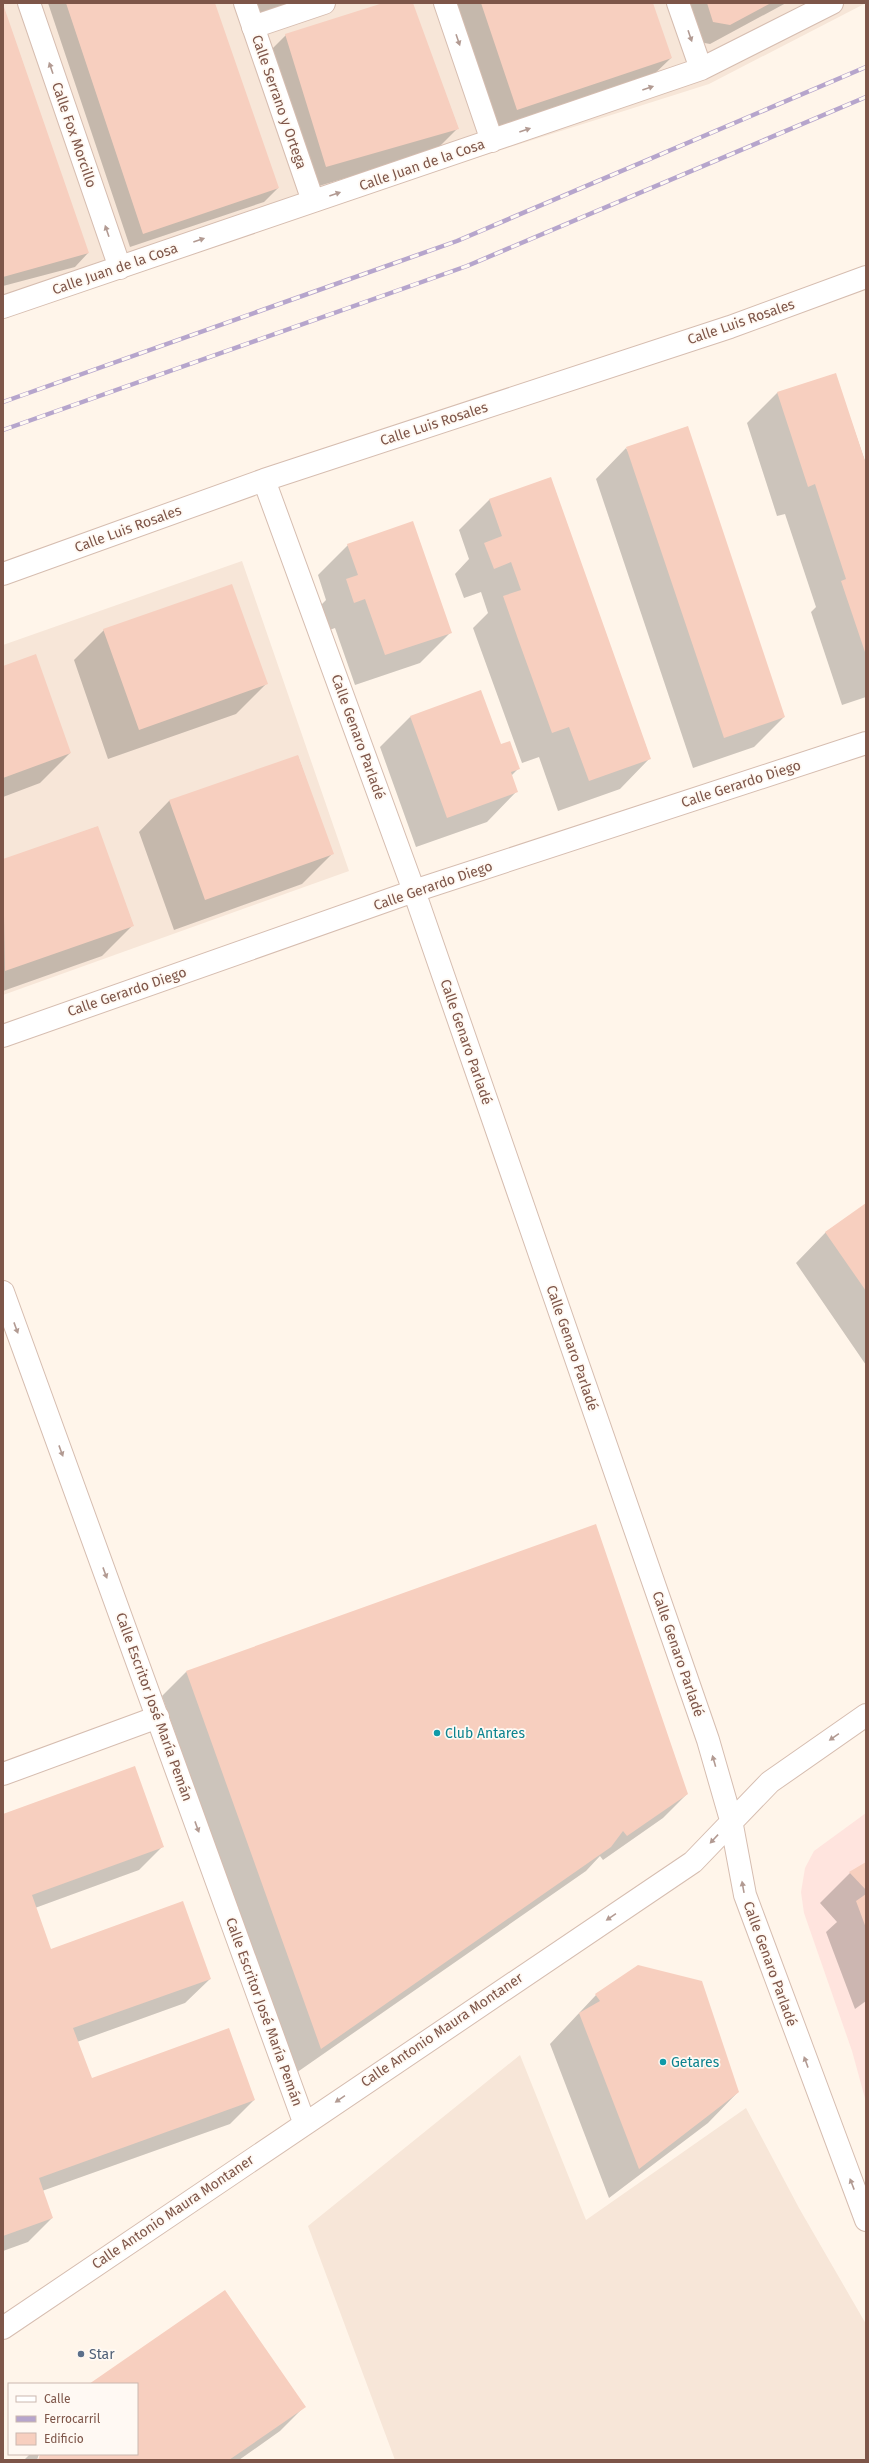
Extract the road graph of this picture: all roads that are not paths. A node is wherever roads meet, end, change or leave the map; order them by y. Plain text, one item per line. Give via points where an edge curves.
1 (29, 3) edge
2 (245, 3) edge
3 (324, 3) edge
4 (446, 3) edge
5 (678, 3) edge
6 (832, 3) edge
7 (253, 27) junction
8 (701, 69) junction
9 (492, 141) junction
10 (313, 201) junction
11 (120, 268) junction
12 (866, 277) edge
13 (3, 307) edge
14 (264, 480) junction
15 (3, 574) edge
16 (866, 743) edge
17 (414, 891) junction
18 (3, 1036) edge
19 (3, 1292) edge
20 (866, 1715) edge
21 (158, 1717) junction
22 (3, 1774) edge
23 (731, 1820) junction
24 (304, 2122) junction
25 (866, 2220) edge
26 (3, 2328) edge

11 -> 1 street, Calle Fox Morcillo
2 - 7 street, Calle Serrano y Ortega
3 - 7 street
4 -> 9 street
5 -> 8 street
6 - 8 street, Calle Juan de la Cosa
7 - 10 street, Calle Serrano y Ortega
9 -> 8 street, Calle Juan de la Cosa
10 -> 9 street, Calle Juan de la Cosa
11 -> 10 street, Calle Juan de la Cosa
11 - 13 street, Calle Juan de la Cosa
12 - 14 street, Calle Luis Rosales via 730,327
14 - 15 street, Calle Luis Rosales
14 - 17 street, Calle Genaro Parladé
16 - 17 street, Calle Gerardo Diego
17 - 18 street, Calle Gerardo Diego
23 -> 17 street, Calle Genaro Parladé via 708,1740
19 -> 21 street, Calle Escritor José María Pemán
20 -> 23 street, Calle Antonio Maura Montaner via 770,1782
21 - 22 street
21 -> 24 street, Calle Escritor José María Pemán
23 -> 24 street, Calle Antonio Maura Montaner via 693,1862
25 -> 23 street, Calle Genaro Parladé via 745,1895
24 - 26 street, Calle Antonio Maura Montaner

